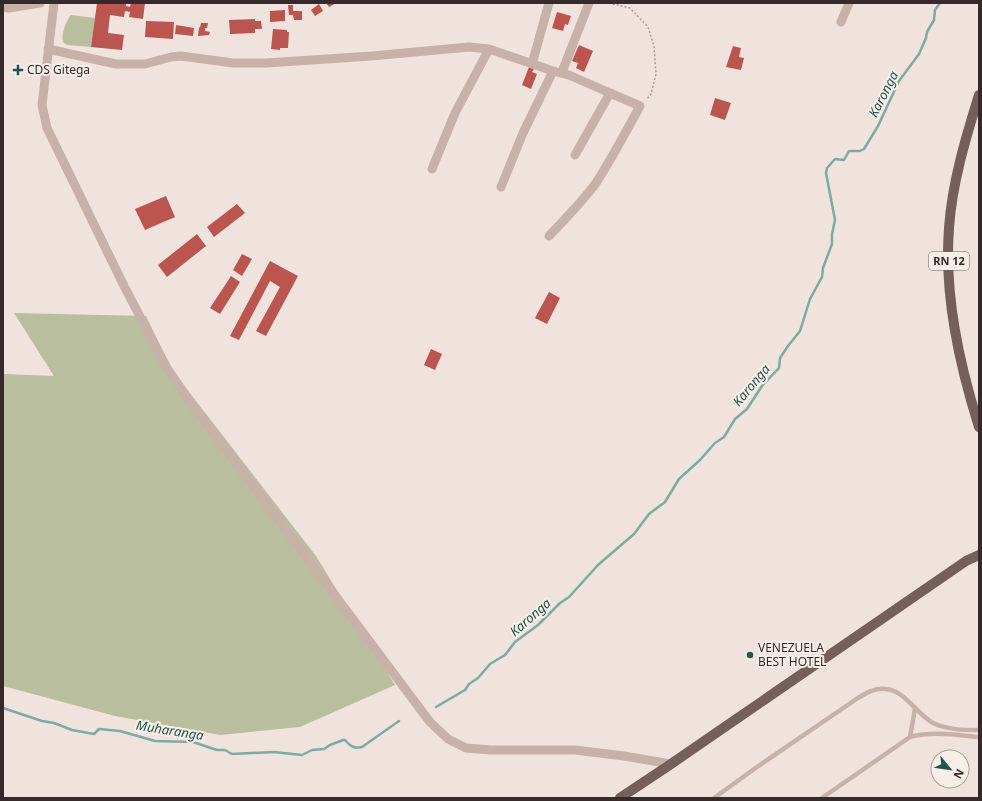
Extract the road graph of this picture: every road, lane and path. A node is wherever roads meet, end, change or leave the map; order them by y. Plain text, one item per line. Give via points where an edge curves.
1 (36, 3) edge
2 (40, 3) edge
3 (549, 3) edge
4 (589, 3) edge
5 (609, 3) edge
6 (849, 3) edge
7 (54, 4) edge
8 (3, 7) edge
9 (841, 22) dead end
10 (489, 48) junction
11 (48, 49) junction
12 (532, 64) junction
13 (558, 72) junction
14 (610, 93) junction
15 (979, 95) edge
16 (640, 106) junction
17 (575, 155) dead end
18 (432, 169) dead end
19 (501, 187) dead end
20 (549, 236) dead end
21 (975, 399) edge
22 (979, 427) edge
23 (979, 546) edge
24 (979, 555) edge
25 (966, 561) junction
26 (915, 709) junction
27 (979, 730) edge
28 (979, 736) edge
29 (910, 738) junction
30 (671, 764) junction
31 (620, 798) edge
32 (714, 798) edge
33 (822, 798) edge

1 - 2 street
2 - 7 street
2 - 8 street
3 - 12 street
4 - 13 street
5 - 16 path via 630,8 648,28 654,46 656,74 651,94
6 - 9 street
7 - 11 street
10 - 11 street via 468,47 266,63 233,63 181,56 145,64 116,64
10 - 12 street
10 - 18 street via 455,113
11 - 30 street via 42,105 47,128 167,368 430,722 448,739 466,748 575,750
12 - 13 street
13 - 14 street
13 - 19 street via 523,133
14 - 16 street
14 - 17 street
15 - 21 main road, RN 12 via 962,153 949,227 949,280 953,313 959,350
16 - 20 street via 595,184
21 - 22 main road, RN 12
23 - 25 main road
24 - 25 main road
25 - 30 main road
26 - 27 lane via 942,727
26 - 29 lane
26 - 32 lane via 896,690 871,690
28 - 29 lane via 934,733
29 - 33 lane
30 - 31 main road

